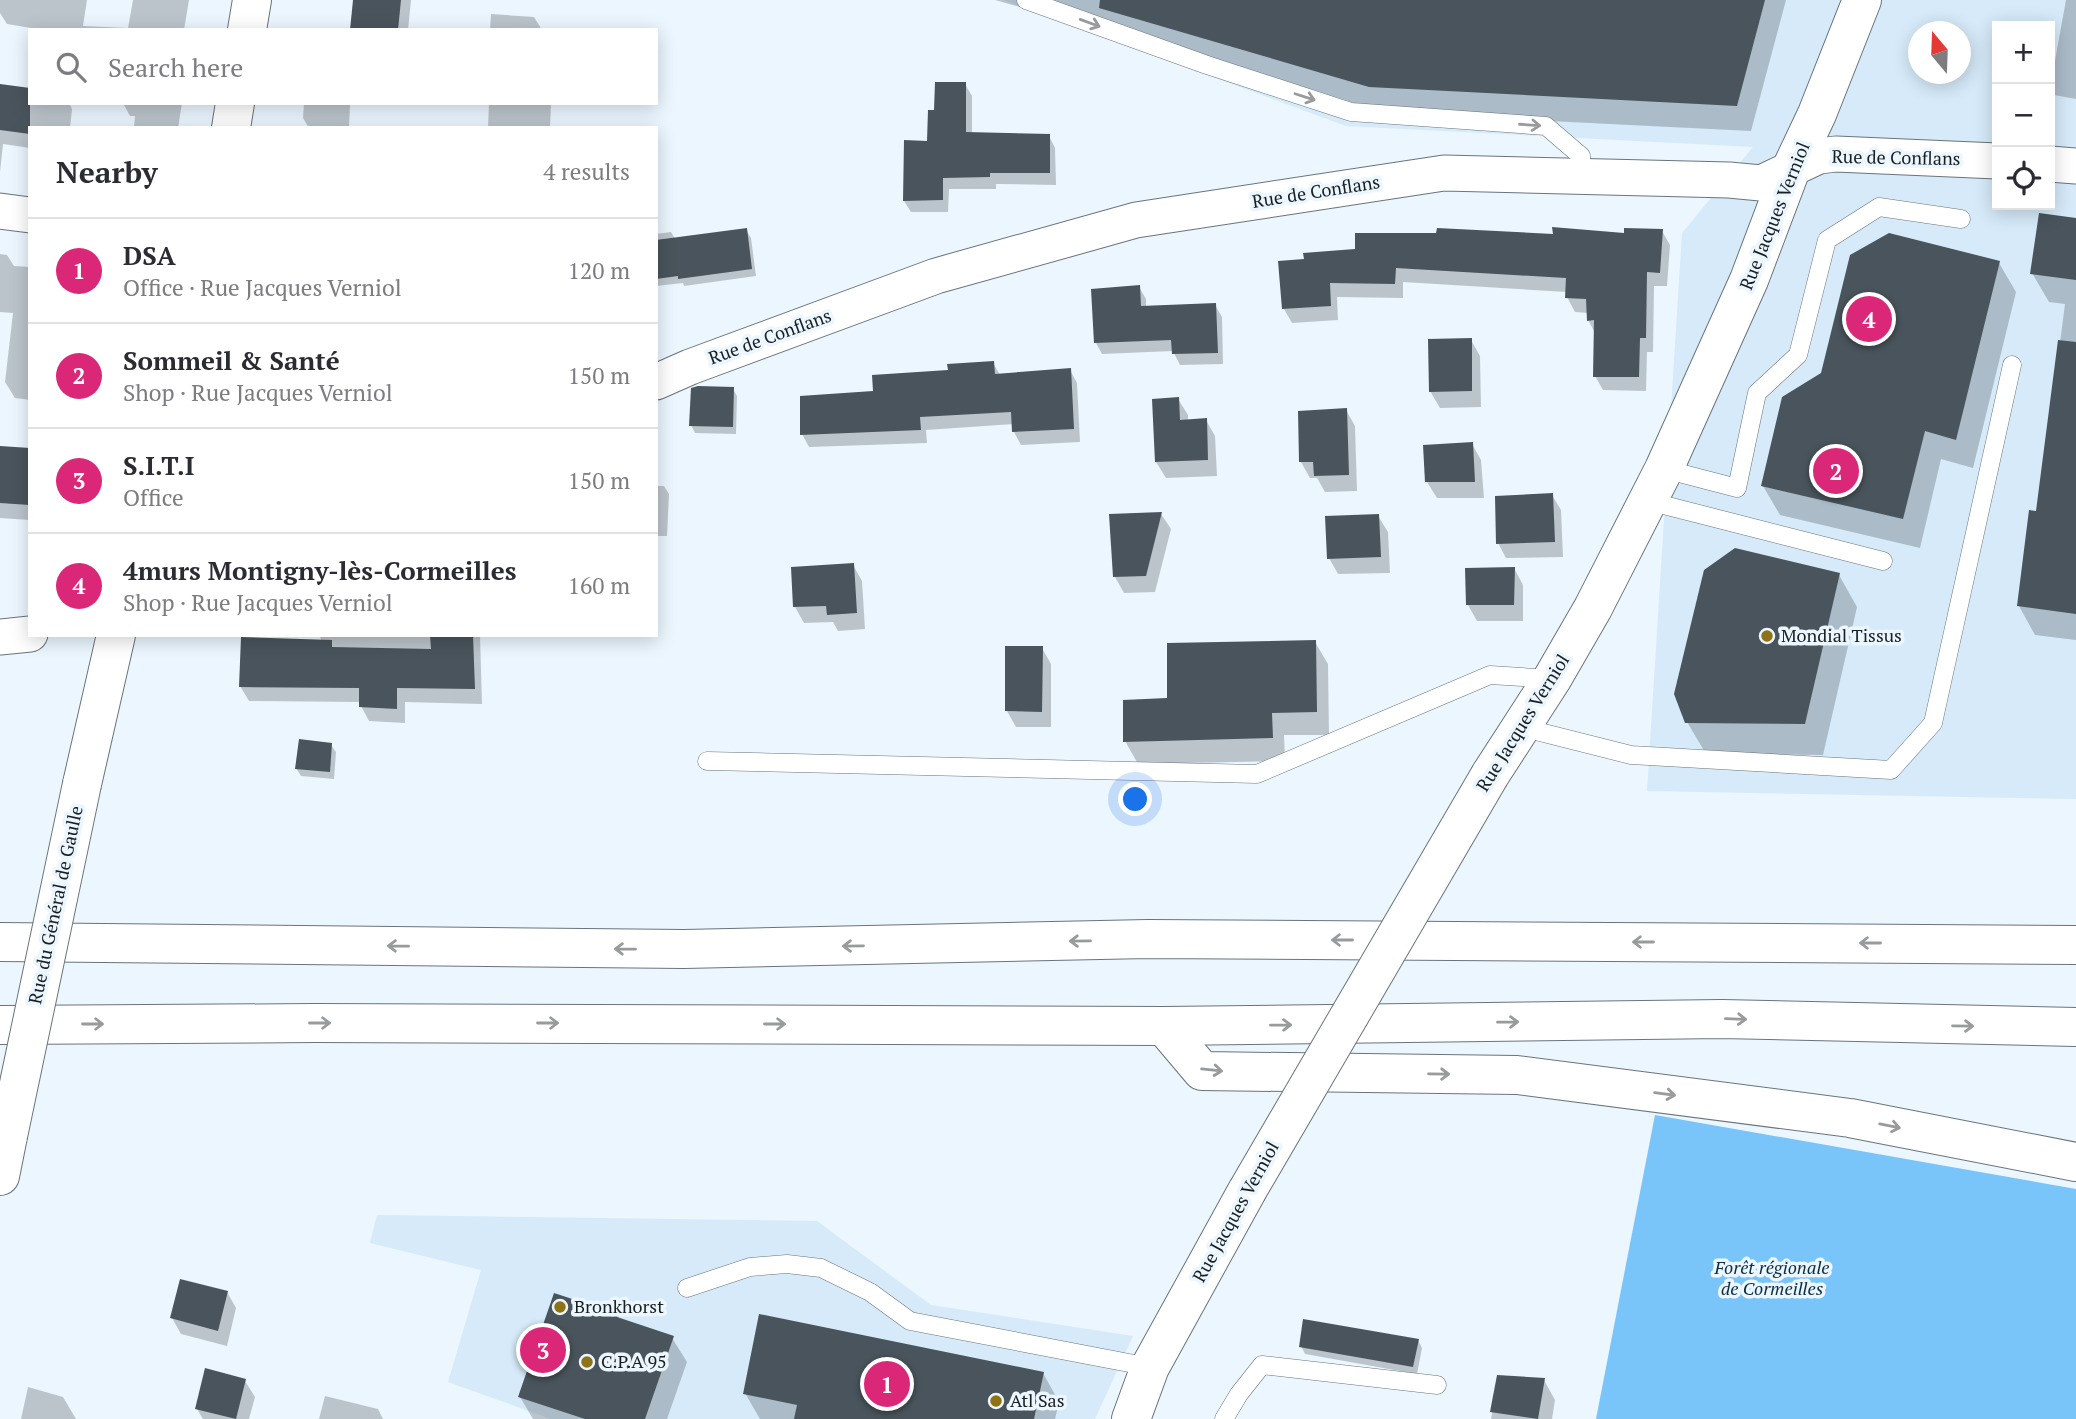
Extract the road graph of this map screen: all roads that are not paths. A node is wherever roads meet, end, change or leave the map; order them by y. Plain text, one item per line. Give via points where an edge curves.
1 (252, 0) edge
2 (1026, 0) edge
3 (1862, 0) edge
4 (247, 28) edge
5 (235, 105) edge
6 (232, 126) edge
7 (1992, 161) edge
8 (2055, 164) edge
9 (2076, 166) edge
10 (1791, 169) junction
11 (1581, 176) junction
12 (0, 211) edge
13 (28, 215) edge
14 (1961, 219) dead end
15 (2012, 365) dead end
16 (658, 381) edge
17 (1656, 485) junction
18 (1883, 561) dead end
19 (28, 634) edge
20 (0, 637) edge
21 (116, 637) edge
22 (1552, 679) junction
23 (1520, 727) junction
24 (707, 761) dead end
25 (2076, 925) edge
26 (0, 942) edge
27 (1938, 943) junction
28 (2076, 946) edge
29 (0, 1025) edge
30 (1164, 1026) junction
31 (2076, 1027) edge
32 (2076, 1162) edge
33 (0, 1176) edge
34 (687, 1288) dead end
35 (1150, 1367) junction
36 (1437, 1385) dead end
37 (1131, 1419) edge
38 (1224, 1419) edge

1 - 4 main road
2 -> 11 lane via 1351,112 1546,126 1581,156
3 - 10 main road, Rue Jacques Verniol
5 - 6 main road
7 - 10 street, Rue de Conflans via 1836,154
8 - 9 street
10 - 11 street, Rue de Conflans via 1761,183
10 - 17 main road, Rue Jacques Verniol via 1749,280
11 - 16 street, Rue de Conflans via 1444,173 1136,220 936,276
12 - 13 street
14 - 17 lane via 1879,207 1827,240 1798,355 1757,393 1737,488
15 - 23 lane via 1933,723 1891,769 1631,755
17 - 18 lane
17 - 22 main road, Rue Jacques Verniol
19 - 20 street
21 - 33 main road, Rue du Général de Gaulle, bridge
22 - 23 main road, Rue Jacques Verniol
22 - 24 lane via 1490,675 1257,774
23 - 35 main road, Rue Jacques Verniol, bridge via 1247,1191
25 - 27 main road
27 -> 26 main road via 1148,939 670,949
27 - 28 main road
29 -> 30 main road
30 -> 31 main road via 1722,1019
30 -> 32 main road via 1202,1071 1517,1075 1850,1118
34 - 35 lane via 750,1267 787,1264 821,1268 870,1292 910,1321
35 - 37 main road, Rue Jacques Verniol
36 - 38 lane via 1262,1365

